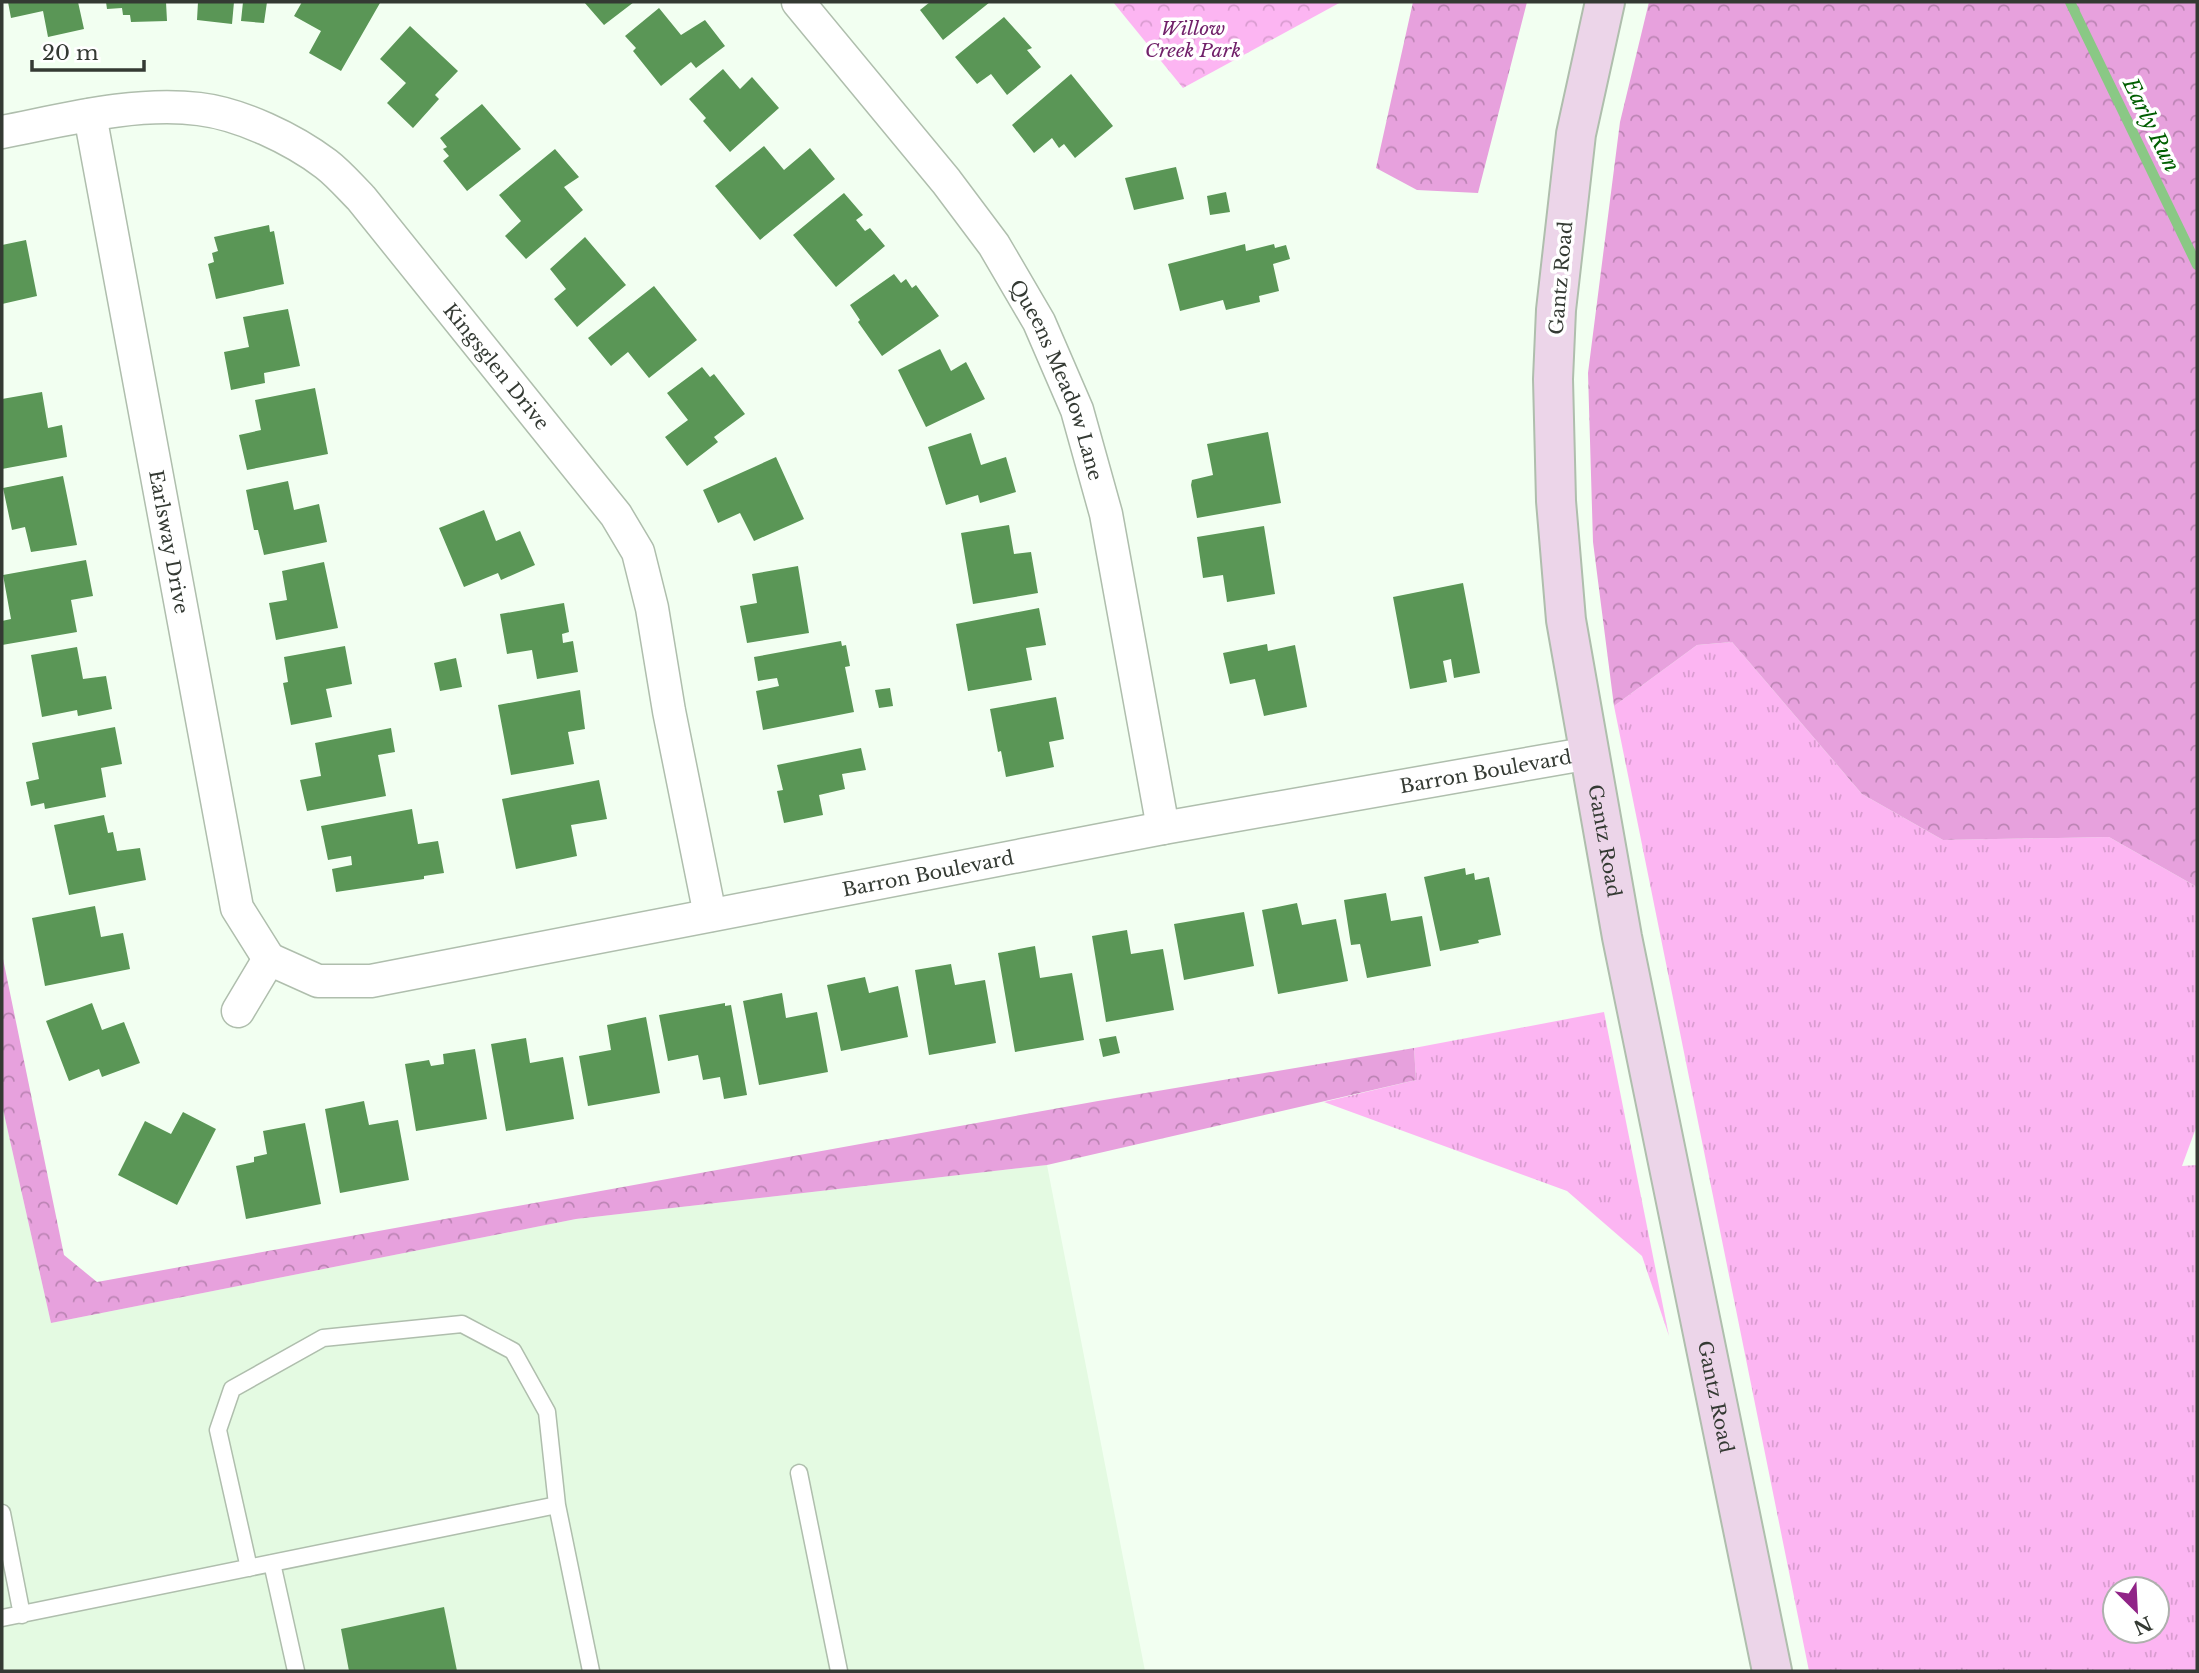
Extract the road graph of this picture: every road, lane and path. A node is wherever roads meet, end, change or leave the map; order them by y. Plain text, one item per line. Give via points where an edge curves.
1 (798, 2) edge
2 (1605, 2) edge
3 (90, 115) junction
4 (2, 132) edge
5 (1590, 753) junction
6 (1163, 828) junction
7 (710, 915) junction
8 (269, 959) junction
9 (238, 1011) dead end
10 (799, 1473) dead end
11 (557, 1505) junction
12 (2, 1513) edge
13 (272, 1563) junction
14 (249, 1568) junction
15 (22, 1615) junction
16 (2, 1618) edge
17 (296, 1671) edge
18 (591, 1671) edge
19 (839, 1671) edge
20 (1772, 1671) edge

1 - 6 street, Queens Meadow Lane via 946,181 994,245 1039,322 1077,410 1106,514
2 - 5 main road, Gantz Road via 1576,134 1553,379 1556,501 1566,620
3 - 4 street, Kingsglen Drive
3 - 7 street, Kingsglen Drive via 200,109 237,118 287,139 327,165 361,198 616,515 638,552 652,608
3 - 8 street, Earlsway Drive via 237,908
5 - 6 street, Barron Boulevard
5 - 20 main road, Gantz Road via 1622,937
6 - 7 street, Barron Boulevard
7 - 8 street, Barron Boulevard via 371,981 318,981
8 - 9 street
10 - 19 lane
11 - 13 lane
11 - 14 lane via 547,1412 513,1351 462,1324 323,1338 232,1389 218,1430
11 - 18 lane
12 - 15 lane
13 - 14 lane
13 - 17 lane
14 - 15 lane
15 - 16 lane

